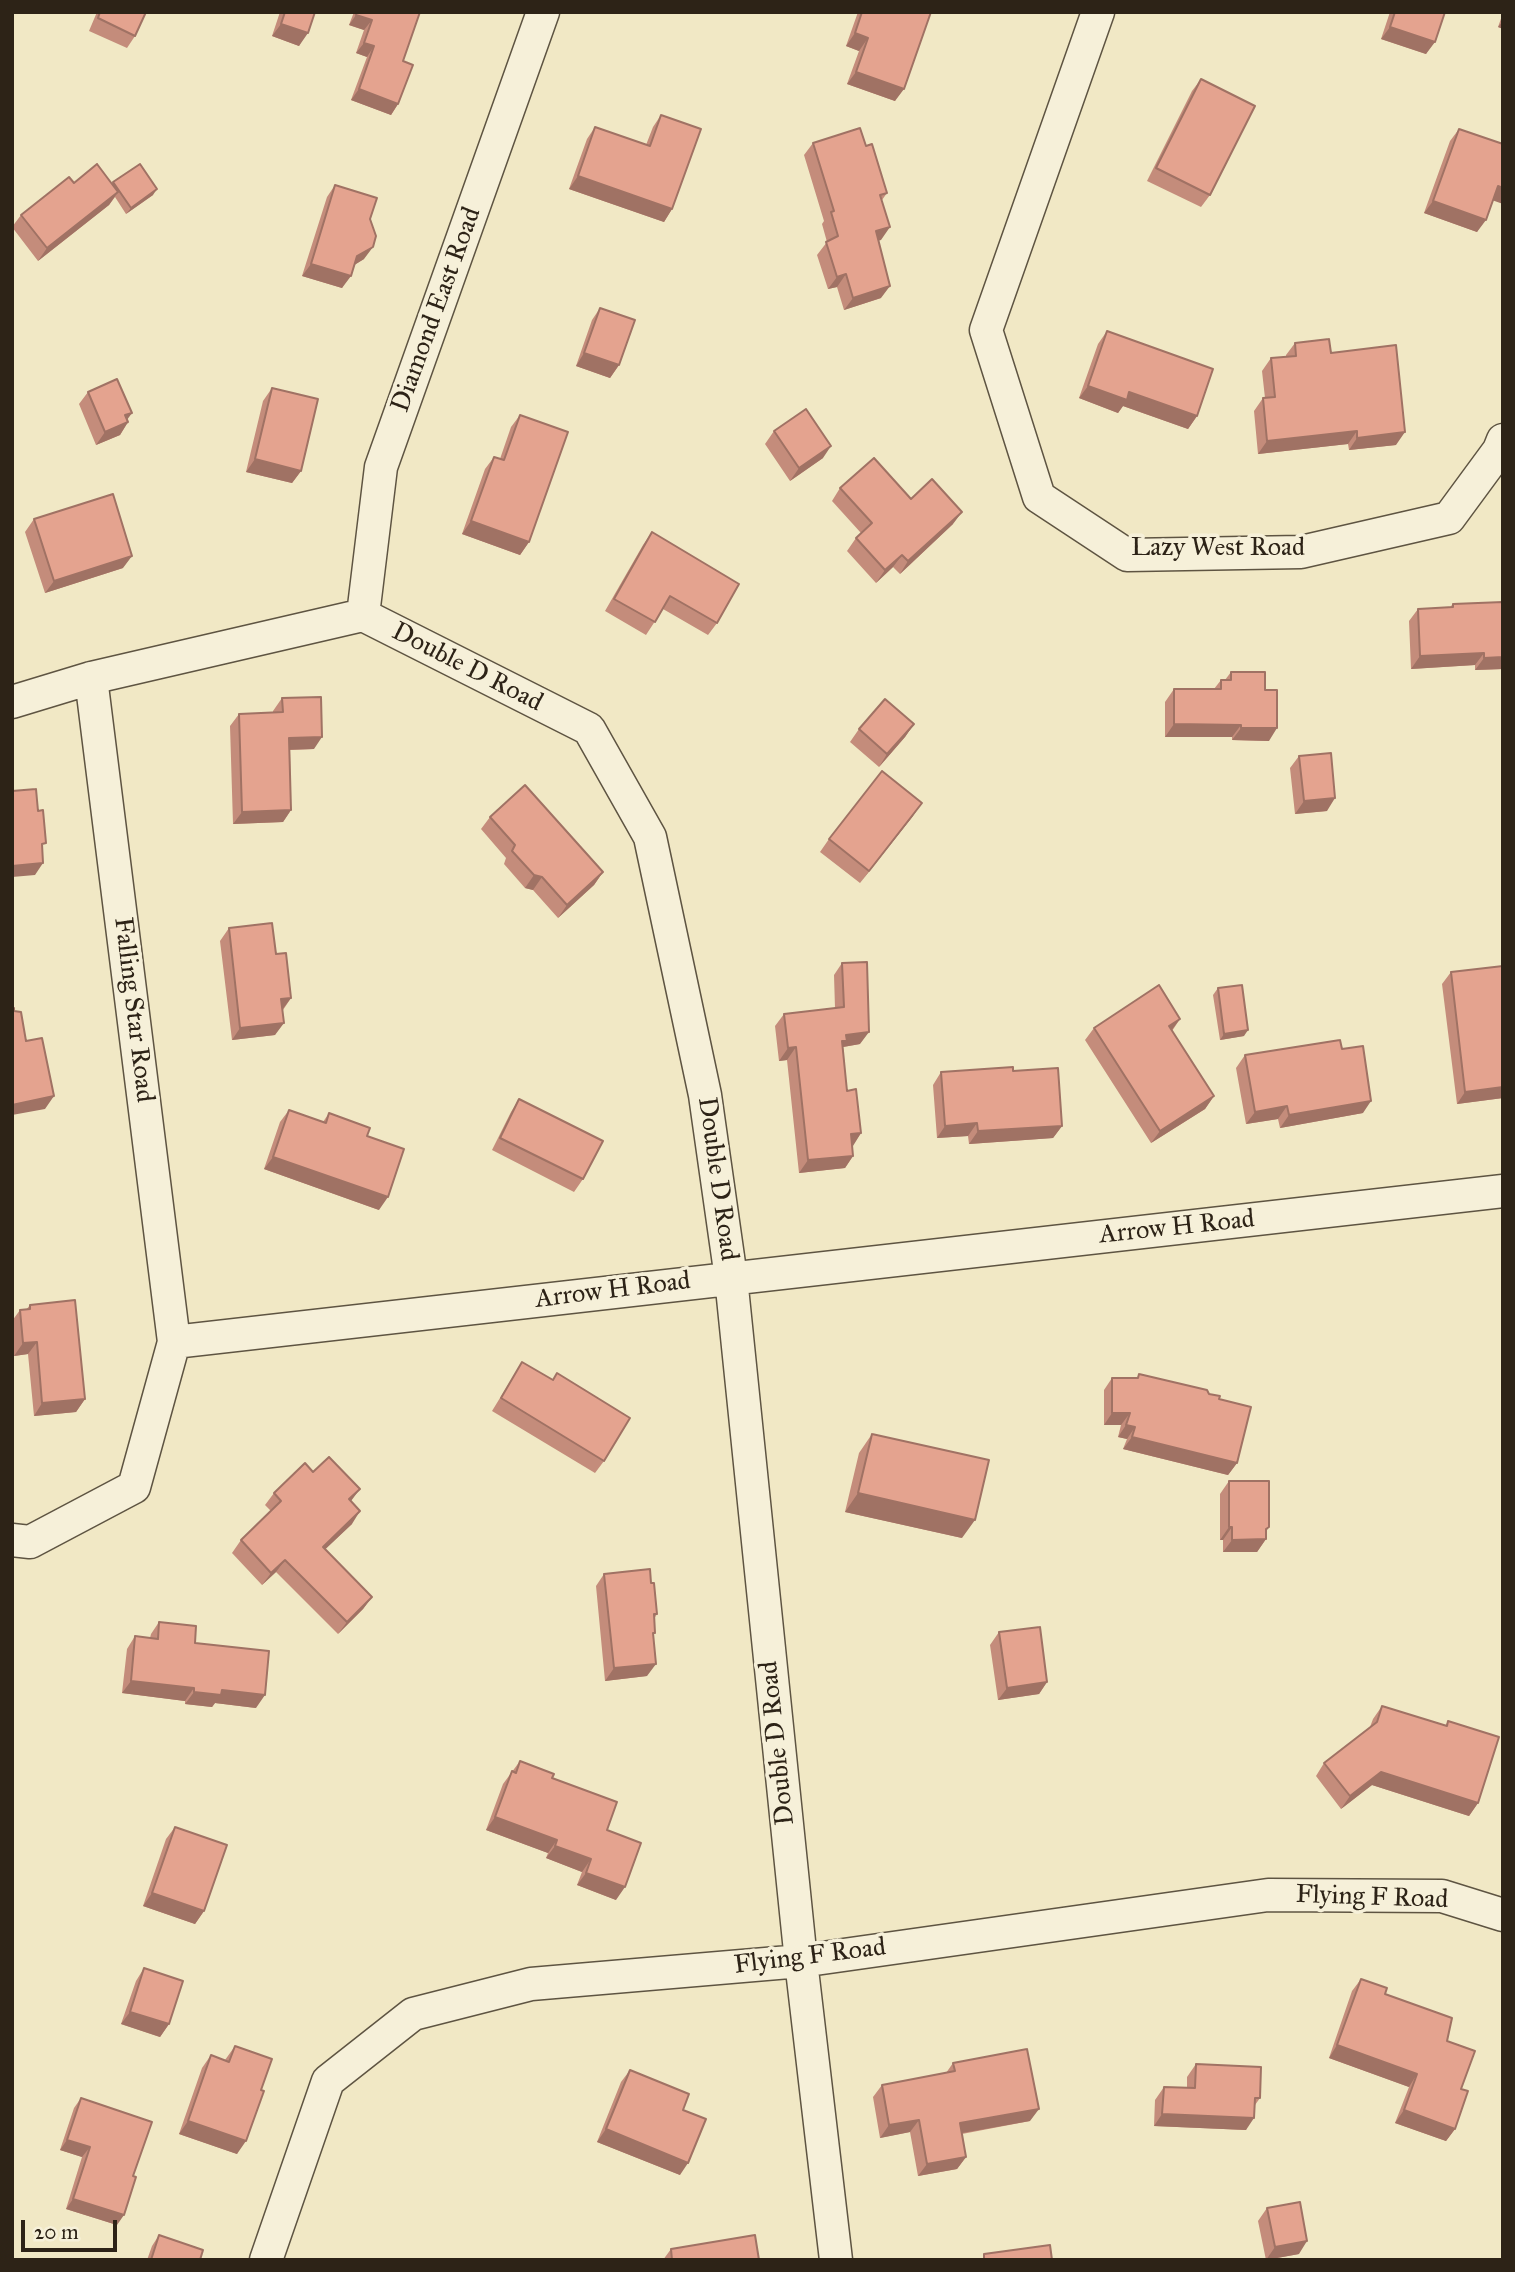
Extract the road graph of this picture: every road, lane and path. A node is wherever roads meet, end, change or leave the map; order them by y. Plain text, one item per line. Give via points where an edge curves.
1 (543, 12) edge
2 (1098, 12) edge
3 (1503, 440) edge
4 (363, 615) junction
5 (91, 678) junction
6 (12, 702) edge
7 (1503, 1191) edge
8 (731, 1278) junction
9 (174, 1342) junction
10 (12, 1540) edge
11 (1503, 1915) edge
12 (801, 1961) junction
13 (266, 2260) edge
14 (836, 2260) edge

1 - 4 street, Diamond East Road via 381,467
2 - 3 street, Lazy West Road via 986,330 1039,497 1127,555 1301,552 1449,518
4 - 5 street, Double D Road
4 - 8 street, Double D Road via 589,729 650,836 705,1095
5 - 6 street, Double D Road
5 - 9 street, Falling Star Road
7 - 8 street, Arrow H Road
8 - 9 street, Arrow H Road
8 - 12 street, Double D Road
9 - 10 street via 134,1486 30,1542
11 - 12 street, Flying F Road via 1442,1896 1268,1895
12 - 13 street, Flying F Road via 531,1984 413,2014 328,2081
12 - 14 street, Double D Road

